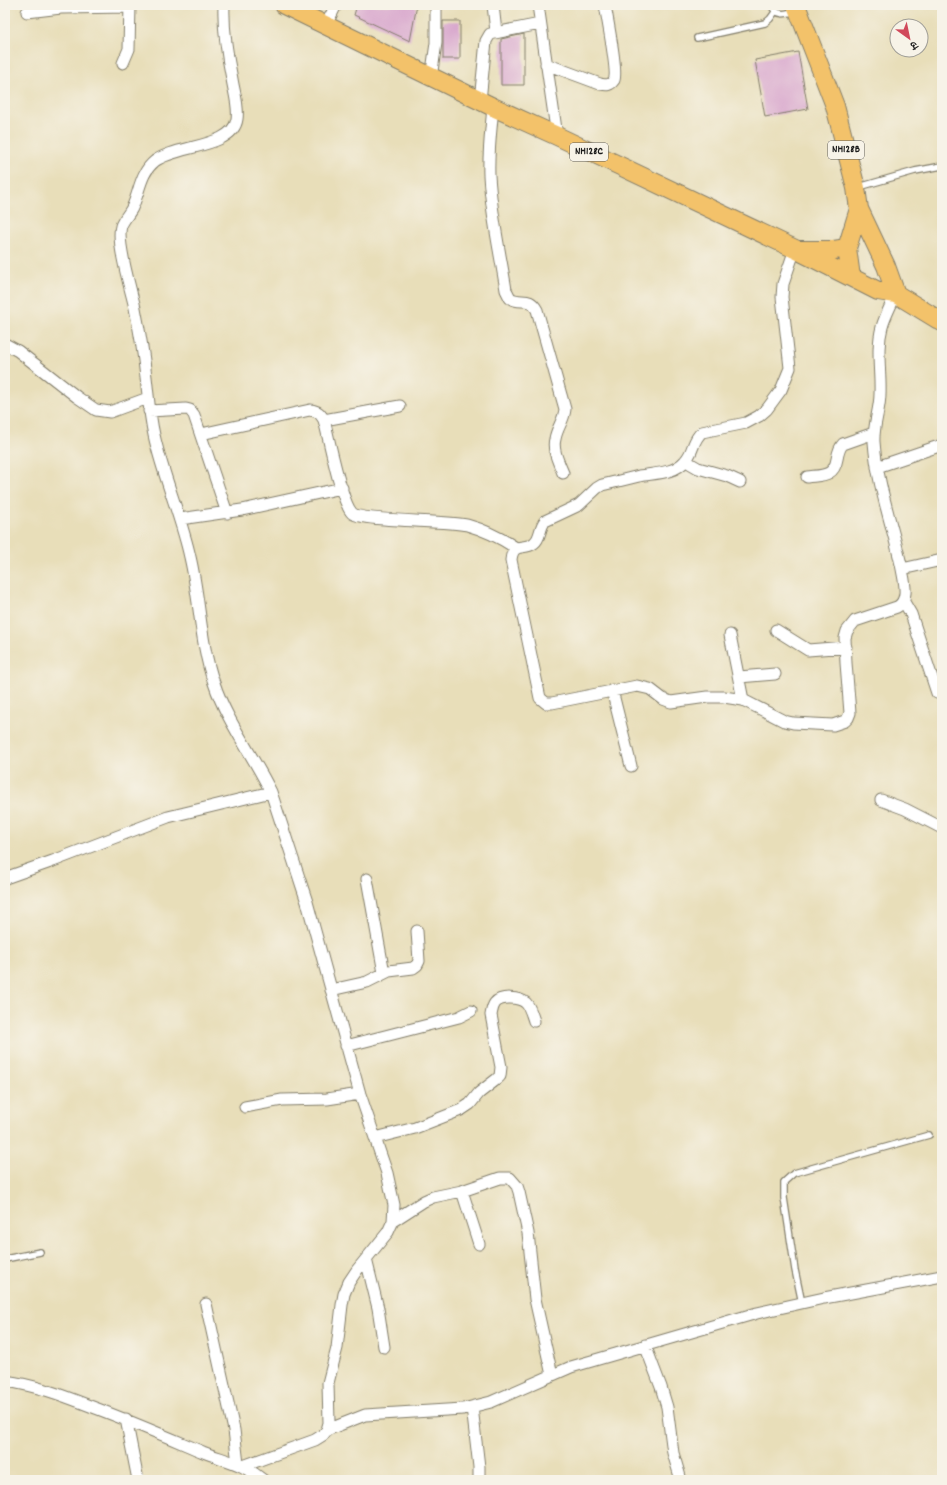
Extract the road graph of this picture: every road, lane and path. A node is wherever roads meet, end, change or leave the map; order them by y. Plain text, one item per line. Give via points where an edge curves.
1 (224, 5) edge
2 (284, 5) edge
3 (336, 5) edge
4 (436, 5) edge
5 (493, 5) edge
6 (538, 5) edge
7 (605, 5) edge
8 (771, 5) edge
9 (130, 6) edge
10 (797, 7) edge
11 (27, 12) dead end
12 (775, 12) junction
13 (540, 24) junction
14 (326, 25) junction
15 (496, 32) junction
16 (697, 38) dead end
17 (123, 63) dead end
18 (546, 64) junction
19 (431, 78) junction
20 (487, 104) junction
21 (557, 136) junction
22 (942, 166) edge
23 (856, 188) junction
24 (859, 209) junction
25 (847, 248) junction
26 (795, 249) junction
27 (851, 277) junction
28 (896, 294) junction
29 (942, 322) edge
30 (5, 344) edge
31 (148, 398) junction
32 (400, 406) dead end
33 (149, 411) junction
34 (324, 420) junction
35 (874, 433) junction
36 (201, 434) junction
37 (942, 445) edge
38 (686, 461) junction
39 (877, 467) junction
40 (563, 473) dead end
41 (807, 477) dead end
42 (740, 482) dead end
43 (342, 488) junction
44 (227, 512) junction
45 (180, 519) junction
46 (516, 548) junction
47 (942, 560) edge
48 (902, 569) junction
49 (904, 602) junction
50 (776, 630) dead end
51 (730, 635) dead end
52 (846, 647) junction
53 (775, 674) dead end
54 (739, 677) junction
55 (612, 690) junction
56 (937, 693) dead end
57 (743, 700) junction
58 (631, 766) dead end
59 (271, 792) junction
60 (881, 800) dead end
61 (942, 828) edge
62 (5, 878) edge
63 (367, 879) dead end
64 (416, 931) dead end
65 (384, 973) junction
66 (331, 990) junction
67 (471, 1011) dead end
68 (534, 1021) dead end
69 (346, 1046) junction
70 (360, 1094) junction
71 (245, 1107) dead end
72 (929, 1135) dead end
73 (375, 1138) junction
74 (462, 1191) junction
75 (393, 1221) junction
76 (479, 1244) dead end
77 (40, 1252) dead end
78 (366, 1258) junction
79 (5, 1259) edge
80 (942, 1276) edge
81 (802, 1303) junction
82 (206, 1304) dead end
83 (645, 1345) junction
84 (384, 1347) dead end
85 (552, 1375) junction
86 (5, 1381) edge
87 (472, 1407) junction
88 (126, 1419) junction
89 (327, 1430) junction
90 (241, 1465) junction
91 (138, 1480) edge
92 (263, 1480) edge
93 (479, 1480) edge
94 (681, 1480) edge

1 - 31 street via 227,49 238,110 235,127 221,139 164,155 155,162 147,169 141,180 132,208 121,226 120,243 140,334
2 - 14 highway, NH128C
3 - 14 street
4 - 19 street via 436,43
5 - 15 street
6 - 13 street
7 - 18 street via 614,63 613,82 600,84
8 - 12 lane
9 - 11 street via 60,8
9 - 17 street via 129,49
10 - 12 lane via 786,14
10 - 23 highway, NH128B via 835,106
12 - 16 lane via 765,23
13 - 15 street
13 - 18 street
14 - 19 highway, NH128C
15 - 20 street via 490,34 486,41
18 - 21 street
19 - 20 highway, NH128C
20 - 21 highway, NH128C
20 - 40 street via 491,195 506,290 513,300 530,301 537,310 564,409 564,417 554,440
21 - 26 highway, NH128C
22 - 23 lane
23 - 24 highway, NH128B
24 - 25 highway
24 - 28 highway, NH128B via 886,266
25 - 26 highway
25 - 27 highway
26 - 27 highway, NH128C
26 - 38 street via 783,284 782,297 790,368 788,377 767,409 759,416 746,423 707,431 698,436
27 - 28 highway, NH128C via 878,291
28 - 29 highway
28 - 35 street via 882,327 879,345 880,396
30 - 31 street via 96,410 110,412
31 - 33 street
32 - 34 street
33 - 36 street via 190,410
33 - 45 street via 160,459
34 - 36 street via 321,414 310,410
34 - 43 street
35 - 39 street
35 - 41 street via 843,444 838,452 835,469 830,473
36 - 44 street
37 - 39 street
38 - 42 street via 698,468
38 - 46 street via 673,470 596,488 579,505 545,521 534,543
39 - 48 street
43 - 44 street
43 - 46 street via 350,509 358,516 466,525 498,536
44 - 45 street
45 - 59 street via 191,559 207,655 214,681 232,722
46 - 55 street via 512,552 511,560 540,698 552,703
47 - 48 street
48 - 49 street
49 - 52 street via 855,620 847,631
49 - 56 street via 913,620
50 - 52 street via 808,650
51 - 54 street
52 - 57 street via 850,713 845,721 833,725 792,724
53 - 54 street
54 - 57 street
55 - 57 street via 645,687 671,702 707,697
55 - 58 street
59 - 62 street via 168,817
59 - 66 street via 303,888
60 - 61 street via 905,808
63 - 65 street
64 - 65 street via 420,961 417,965
65 - 66 street via 367,982
66 - 69 street
67 - 69 street via 459,1017
68 - 73 street via 529,1008 522,1000 515,998 497,1002 492,1008 491,1015 501,1067 500,1076 461,1110 415,1128
69 - 70 street
70 - 71 street via 327,1100 282,1100
70 - 73 street
72 - 81 lane via 794,1173 784,1182 784,1198
73 - 75 street via 392,1195
74 - 75 street via 424,1201
74 - 76 street
74 - 85 street via 506,1177 517,1186 528,1233 535,1299
75 - 78 street via 388,1232
77 - 79 lane
78 - 84 street
78 - 89 street via 349,1282 342,1305 337,1348 328,1383
80 - 81 street
81 - 83 street via 756,1313
82 - 90 street
83 - 85 street
83 - 94 street via 667,1407 673,1453
85 - 87 street via 490,1402
86 - 88 street via 53,1392
87 - 89 street via 365,1415
87 - 93 street
88 - 90 street
88 - 91 street
89 - 90 street via 316,1440
90 - 92 street

